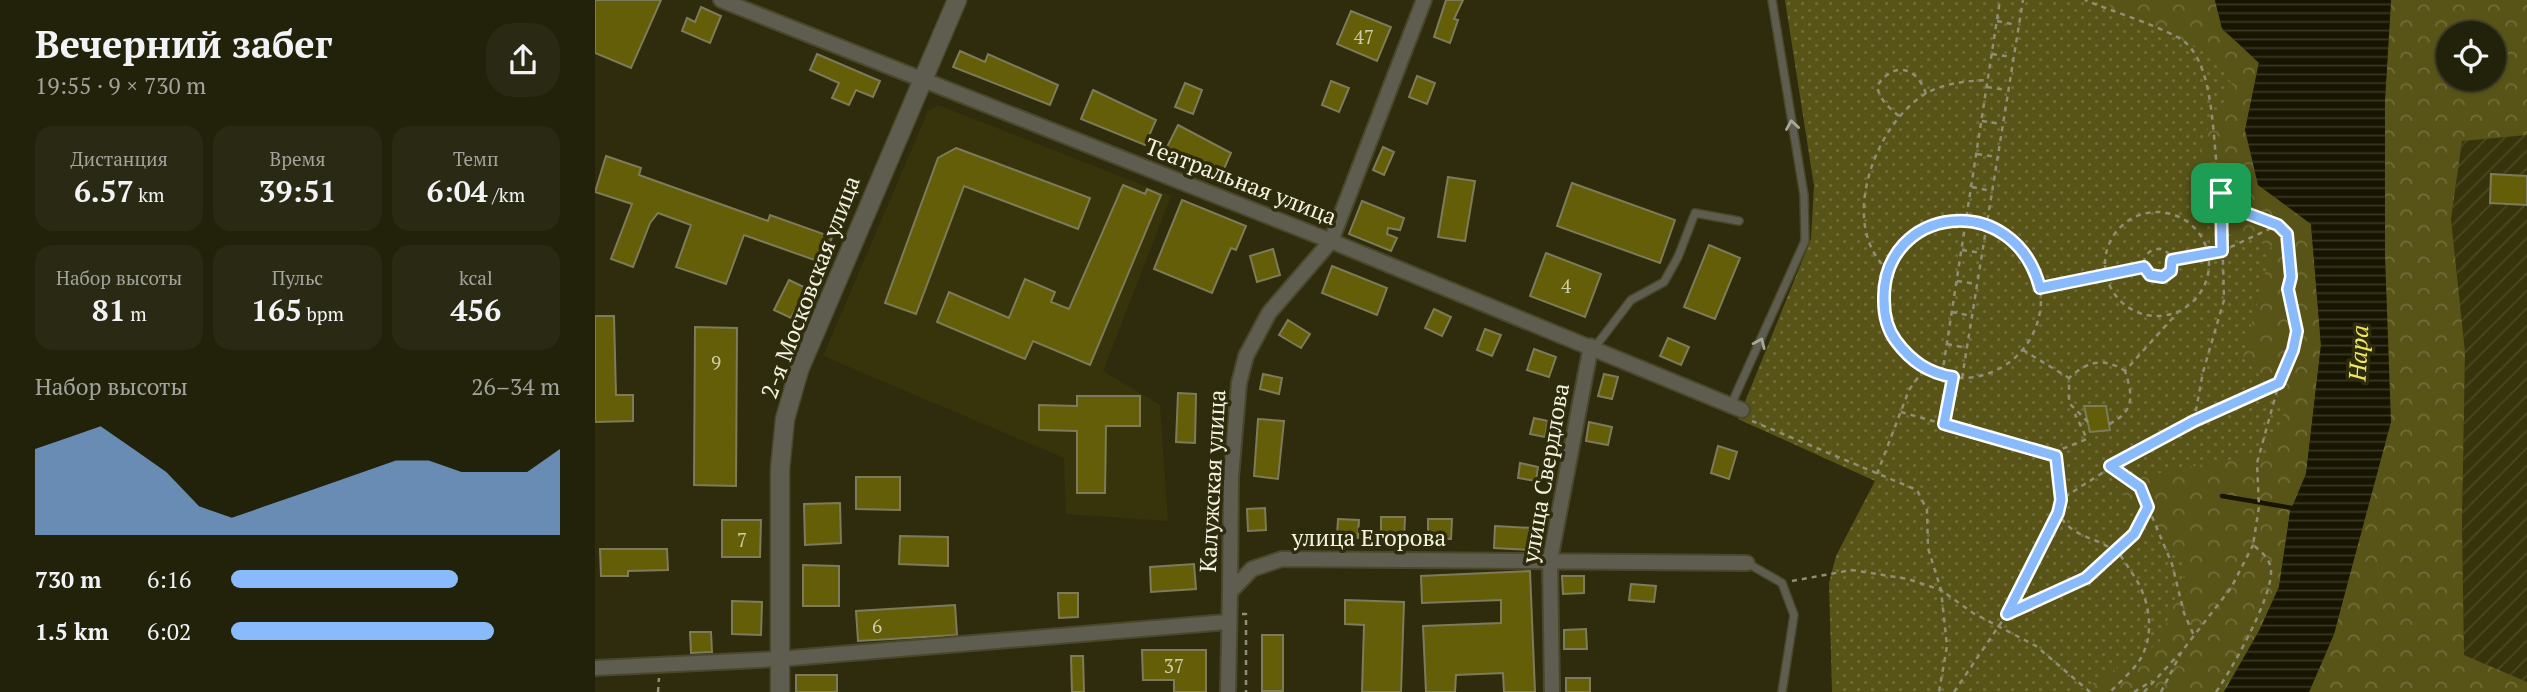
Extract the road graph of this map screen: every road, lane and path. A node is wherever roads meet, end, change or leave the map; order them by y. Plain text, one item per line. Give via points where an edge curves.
1 (721, 0) edge
2 (957, 0) edge
3 (1424, 0) edge
4 (1772, 0) edge
5 (2000, 0) edge
6 (2023, 0) edge
7 (2085, 0) edge
8 (1997, 21) junction
9 (2017, 24) junction
10 (1992, 54) junction
11 (2011, 57) junction
12 (921, 80) junction
13 (1988, 80) junction
14 (1987, 87) junction
15 (2006, 90) junction
16 (1926, 94) junction
17 (1899, 117) junction
18 (1982, 121) junction
19 (2001, 124) junction
20 (1977, 154) junction
21 (1996, 157) junction
22 (1972, 187) junction
23 (1991, 191) junction
24 (2221, 193) junction
25 (1967, 220) junction
26 (1739, 221) dead end
27 (1986, 223) junction
28 (2278, 225) junction
29 (1331, 241) junction
30 (1962, 250) junction
31 (2222, 251) junction
32 (1982, 253) junction
33 (2209, 253) junction
34 (2172, 260) junction
35 (2144, 267) junction
36 (1889, 271) junction
37 (2106, 275) junction
38 (1957, 281) junction
39 (1977, 284) junction
40 (2040, 288) junction
41 (1952, 312) junction
42 (2178, 312) junction
43 (1972, 316) junction
44 (1947, 344) junction
45 (1593, 347) junction
46 (1967, 348) junction
47 (2023, 349) junction
48 (1925, 368) junction
49 (2125, 371) junction
50 (1942, 375) junction
51 (1953, 377) junction
52 (1962, 378) junction
53 (2069, 378) junction
54 (2279, 383) junction
55 (1737, 407) joint
56 (2074, 411) junction
57 (1901, 412) junction
58 (2194, 421) junction
59 (2088, 422) dead end
60 (1944, 424) junction
61 (2109, 424) dead end
62 (2056, 456) junction
63 (2110, 466) junction
64 (2061, 500) junction
65 (2148, 507) junction
66 (2058, 513) junction
67 (2253, 545) junction
68 (2116, 551) junction
69 (1550, 560) junction
70 (1747, 563) joint
71 (1782, 583) junction
72 (1941, 590) junction
73 (1230, 592) junction
74 (2007, 614) junction
75 (1227, 622) junction
76 (2001, 627) junction
77 (2195, 638) junction
78 (2182, 651) junction
79 (779, 659) junction
80 (595, 668) edge
81 (2154, 680) junction
82 (780, 692) edge
83 (1228, 692) edge
84 (1552, 692) edge
85 (1782, 692) edge
86 (1939, 692) edge
87 (1954, 692) edge
88 (2090, 692) edge
89 (2110, 692) edge
90 (2134, 692) edge
91 (2144, 692) edge
92 (2161, 692) edge
93 (2216, 692) edge

1 - 12 street, Театральная улица
2 - 12 street, 2-я Московская улица
3 - 29 street, Калужская улица
55 -> 4 lane via 1805,241 1804,195
5 - 8 path
6 - 9 path
7 - 24 path via 2183,41 2198,56 2206,82
8 - 9 path
8 - 10 path
9 - 11 path
10 - 11 path
10 - 13 path
11 - 15 path
12 - 29 street, Театральная улица
12 - 79 street, 2-я Московская улица via 799,370 785,419
13 - 14 path
13 - 16 path via 1947,85
14 - 15 path
14 - 18 path
15 - 19 path
16 - 17 path
16 - 17 path via 1910,70 1891,71 1877,86 1878,92
17 - 36 path via 1866,179 1867,233 1877,260
18 - 19 path
18 - 20 path
19 - 21 path
20 - 21 path
20 - 22 path
21 - 23 path
22 - 23 path
22 - 25 path
23 - 27 path
24 - 28 path via 2241,211
24 - 31 path
25 - 27 path
25 - 30 path
25 - 36 path via 1925,229 1905,244
26 - 45 lane via 1695,213 1664,282 1630,300
27 - 32 path
27 - 40 path via 2024,250
28 - 31 path
28 - 54 path via 2287,234 2288,289 2297,331
29 - 45 street, Театральная улица
29 - 73 street, Калужская улица via 1269,313 1245,356 1230,477
30 - 32 path
30 - 38 path
31 - 33 path
31 - 58 path via 2224,300
32 - 39 path
33 - 34 path
33 - 37 path via 2191,223 2160,211 2143,213 2115,231 2107,246
33 - 42 path via 2204,288
34 - 35 path via 2171,271 2163,277 2150,275
34 - 35 path via 2165,250 2155,249 2147,254
35 - 37 path
36 - 48 path via 1884,312 1892,335 1906,355
37 - 40 path
37 - 42 path via 2115,295 2127,306 2152,315
38 - 39 path
38 - 41 path
39 - 43 path
40 - 47 path via 2040,311
41 - 43 path
41 - 44 path
42 - 49 path
43 - 46 path
44 - 46 path
44 - 50 path
45 - 55 street, Театральная улица
45 - 69 street, улица Свердлова
46 - 52 path
47 - 52 path via 1988,374
47 - 53 path
48 - 50 path
48 - 57 path via 1909,390
49 - 53 path via 2099,361
49 - 61 path via 2131,405
50 - 51 path
51 - 52 path
51 - 60 path
53 - 56 path
54 - 58 path
54 - 67 path via 2257,463 2259,507
56 - 59 path
56 - 62 path via 2087,439
57 - 60 path
57 - 72 path via 1877,474 1917,490 1927,510 1928,548
58 - 63 path
60 - 62 path
62 - 64 path
63 - 64 path
63 - 65 path via 2140,487
64 - 66 path
65 - 68 path via 2134,534
65 - 77 path
66 - 68 path via 2065,526
66 - 74 path
67 - 77 path via 2231,588
67 - 93 path via 2266,555 2272,569 2269,586
68 - 74 path via 2086,578
68 - 89 path via 2149,604 2148,631 2139,662
69 - 70 street, улица Егорова
69 - 73 street, улица Егорова via 1282,559 1252,569
69 - 84 street, улица Свердлова
70 - 71 lane
71 - 72 path via 1852,570
71 - 85 lane via 1794,615
72 - 76 path
72 - 86 path via 1947,646
73 - 75 street
74 - 76 path
75 - 79 street
75 - 83 street
76 - 87 path
76 - 88 path via 2036,646
77 - 78 path
78 - 81 path
78 - 92 path
79 - 80 street
79 - 82 street, 2-я Московская улица
81 - 90 path
81 - 91 path

